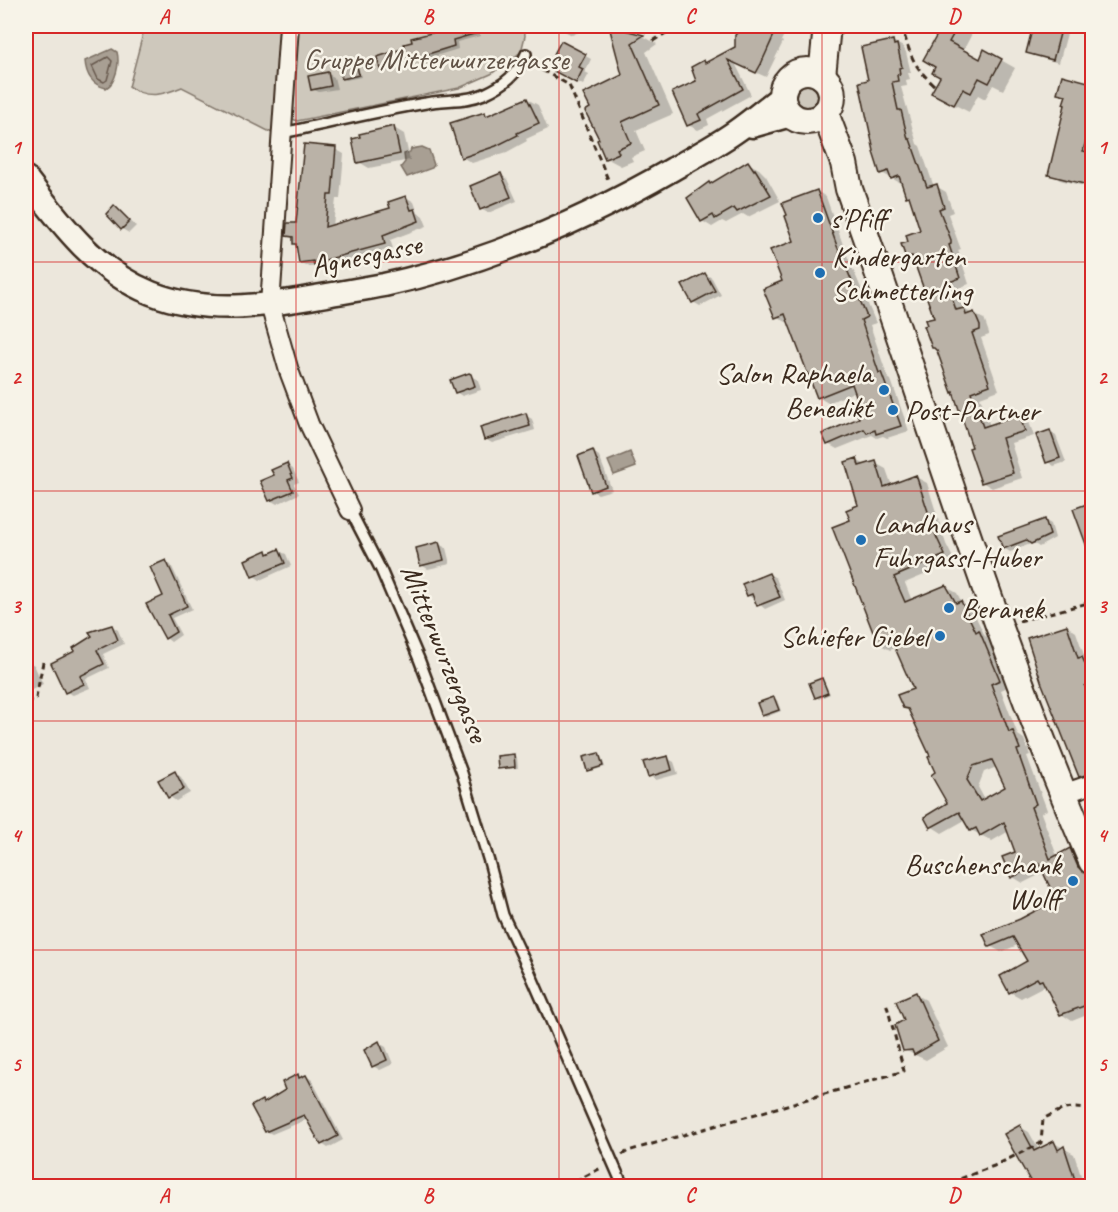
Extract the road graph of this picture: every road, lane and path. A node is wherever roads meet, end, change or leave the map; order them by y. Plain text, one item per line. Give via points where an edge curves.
1 (290, 26) edge
2 (676, 26) edge
3 (827, 26) edge
4 (901, 26) edge
5 (653, 41) dead end
6 (525, 57) joint
7 (814, 74) junction
8 (935, 86) dead end
9 (802, 111) junction
10 (282, 133) junction
11 (1088, 140) dead end
12 (1092, 142) edge
13 (26, 178) edge
14 (616, 200) junction
15 (270, 305) junction
16 (350, 510) joint
17 (1092, 602) edge
18 (999, 627) junction
19 (43, 662) dead end
20 (26, 702) edge
21 (1092, 784) edge
22 (1063, 794) junction
23 (1092, 861) edge
24 (886, 1002) dead end
25 (1092, 1110) edge
26 (612, 1162) junction
27 (566, 1186) edge
28 (623, 1186) edge
29 (941, 1186) edge

1 - 10 street, Mitterwurzergasse
2 - 5 path
3 - 7 main road
4 - 8 path via 918,70
6 - 10 lane via 515,74 483,94
6 - 14 path via 569,85
7 - 9 main road via 796,73 783,87
7 - 9 main road via 829,84 831,104
9 - 14 street, Agnesgasse via 736,132
9 - 18 main road via 844,163 849,189
10 - 15 street, Mitterwurzergasse
11 - 12 path
13 - 15 street, Agnesgasse via 83,248 128,282 152,294 195,304
14 - 15 street, Agnesgasse via 540,236 457,265 384,285
15 - 16 street, Mitterwurzergasse via 309,424
16 - 26 lane, Mitterwurzergasse via 381,570 435,701 462,773 503,915
17 - 18 path
18 - 22 main road
19 - 20 path via 36,698
21 - 22 street
22 - 23 main road
24 - 26 path via 904,1071 628,1151
25 - 29 path via 1073,1106 1058,1111 1043,1119 1041,1143
26 - 27 path
26 - 28 lane, Mitterwurzergasse

